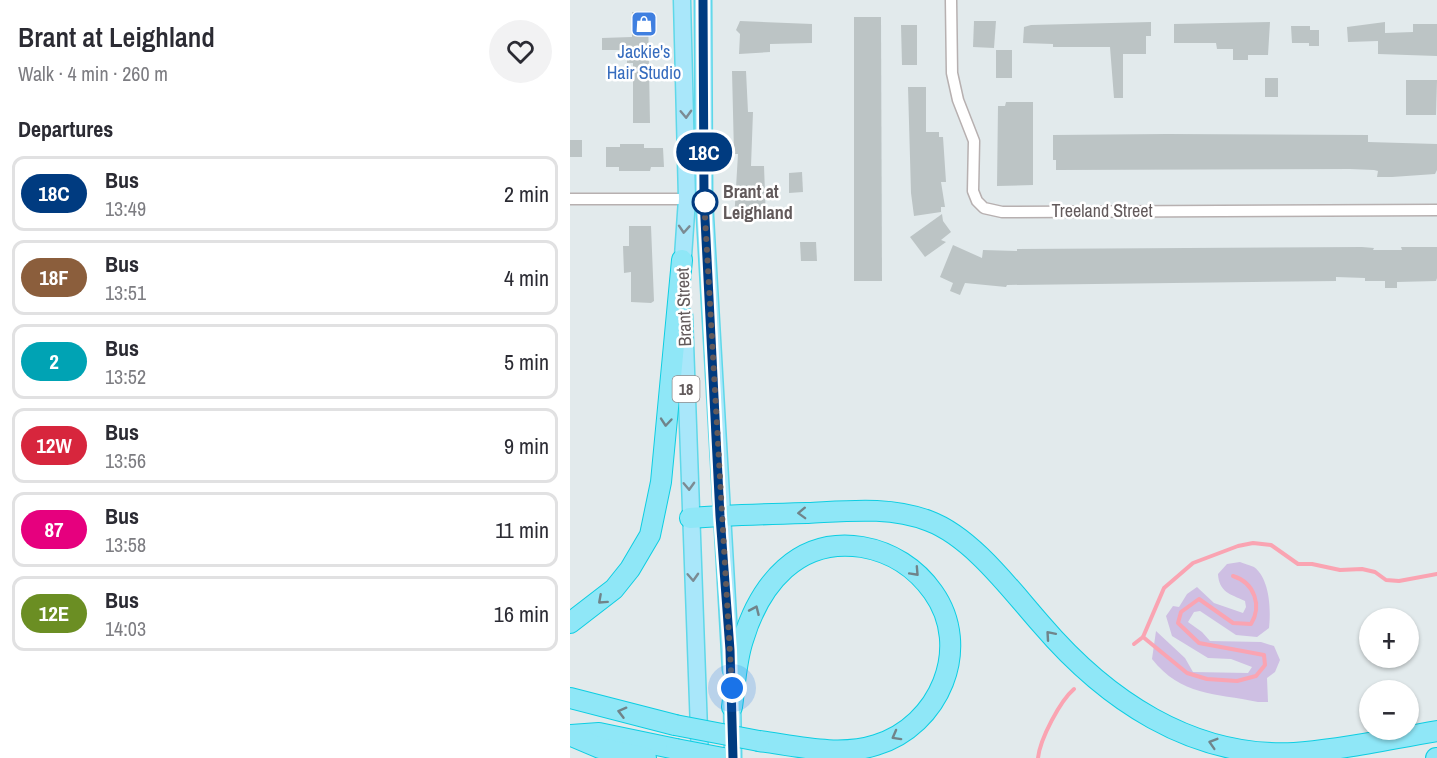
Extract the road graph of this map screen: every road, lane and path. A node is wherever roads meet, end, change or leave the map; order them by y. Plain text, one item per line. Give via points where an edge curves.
1 (682, 0) edge
2 (703, 0) edge
3 (951, 0) edge
4 (570, 199) edge
5 (687, 199) junction
6 (704, 199) junction
7 (1437, 210) edge
8 (682, 260) junction
9 (720, 516) junction
10 (690, 518) junction
11 (570, 623) edge
12 (570, 698) edge
13 (732, 708) junction
14 (1437, 731) edge
15 (571, 735) edge
16 (646, 758) edge
17 (700, 758) edge
18 (723, 758) edge
19 (733, 758) edge

1 -> 5 main road, Brant Street / 18
2 - 6 main road, Brant Street / 18
3 - 7 street, Treeland Street via 954,85 974,141 973,191 984,208 1002,212
4 - 5 street
5 - 6 street
5 -> 8 main road, Brant Street / 18
6 - 9 main road, Brant Street / 18
8 -> 10 main road, Brant Street / 18
8 -> 11 highway via 661,482 650,535 614,589
9 - 10 highway
9 - 13 main road, Brant Street / 18
14 -> 9 highway via 1333,750 1291,753 1215,744 1172,729 1113,695 1063,650 1007,585 961,540 930,521 901,512
10 -> 17 main road, Brant Street / 18
13 -> 12 highway, bridge via 742,642 756,606 772,580 800,558 846,544 877,549 908,564 932,591 947,625 950,663 943,686 929,710 910,728 875,746 811,749 759,741 675,725
13 - 19 main road, Brant Street / 18
15 - 16 highway via 600,748
15 - 18 highway, bridge via 599,733

